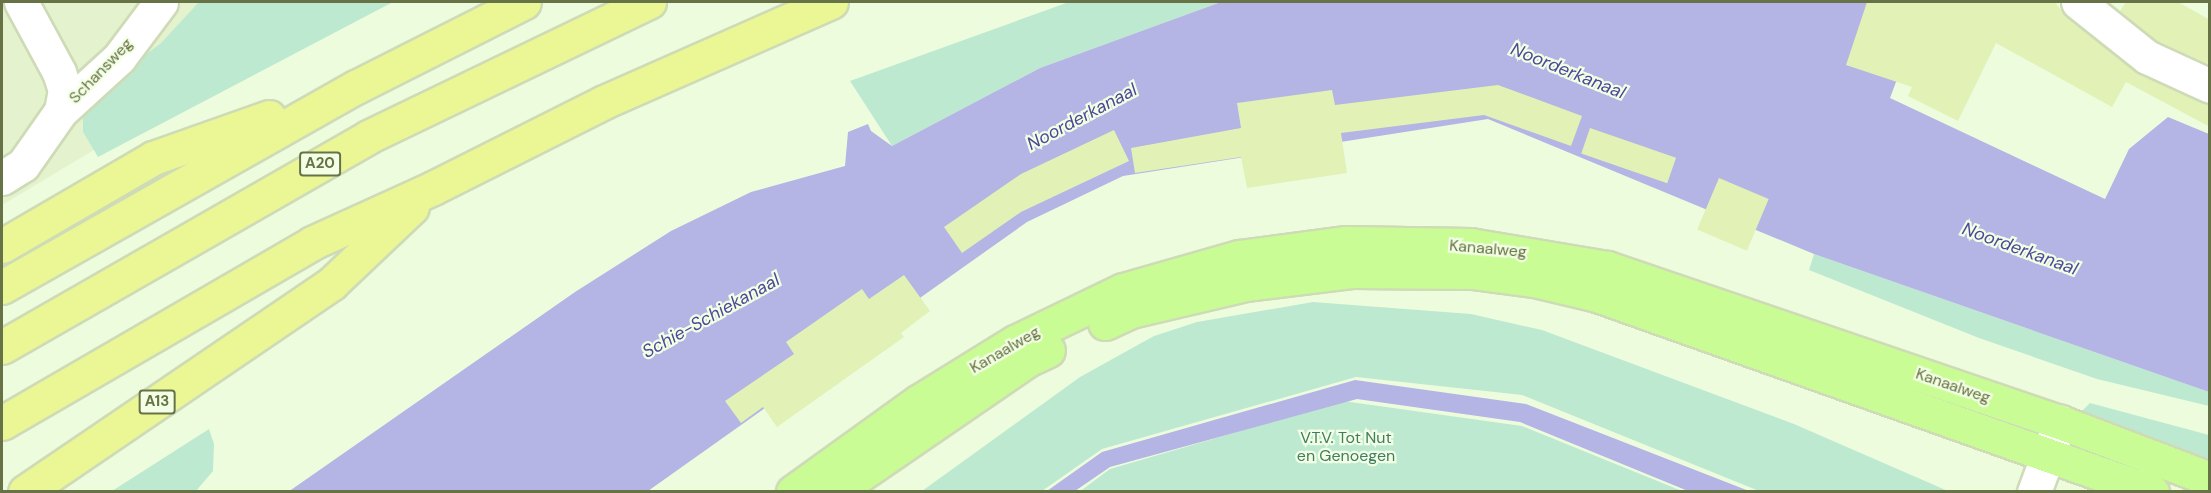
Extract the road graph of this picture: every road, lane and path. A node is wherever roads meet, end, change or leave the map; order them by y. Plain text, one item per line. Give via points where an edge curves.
1 (21, 2) edge
2 (161, 2) edge
3 (525, 2) edge
4 (649, 2) edge
5 (831, 2) edge
6 (2078, 2) edge
7 (2210, 86) edge
8 (356, 87) junction
9 (61, 111) junction
10 (2, 178) edge
11 (433, 188) junction
12 (2, 246) edge
13 (2, 286) edge
14 (2, 347) edge
15 (2060, 422) junction
16 (2, 423) edge
17 (2047, 456) junction
18 (2210, 479) edge
19 (25, 492) edge
20 (793, 492) edge
21 (835, 492) edge
22 (2034, 492) edge
23 (2152, 492) edge

1 - 9 street, Schansweg via 59,72 65,90
2 - 9 street, Schansweg via 118,58
3 - 8 highway
4 - 14 highway, A20 via 368,137
5 - 11 highway via 604,102
6 - 7 street via 2147,57
8 - 12 highway via 153,158
8 - 13 highway
9 - 10 street, Schansweg via 23,165
11 - 16 highway via 312,243
11 - 19 highway, A13 via 332,283
15 - 17 street
15 - 18 main road, Kanaalweg
15 - 20 main road, Kanaalweg via 1607,268 1470,245 1346,243 1239,257 1122,290 1005,348 918,402
17 - 21 main road, Kanaalweg via 1597,295 1534,280 1472,272 1353,271 1245,284 1131,311 1027,360
17 - 22 street
17 - 23 main road, Kanaalweg

